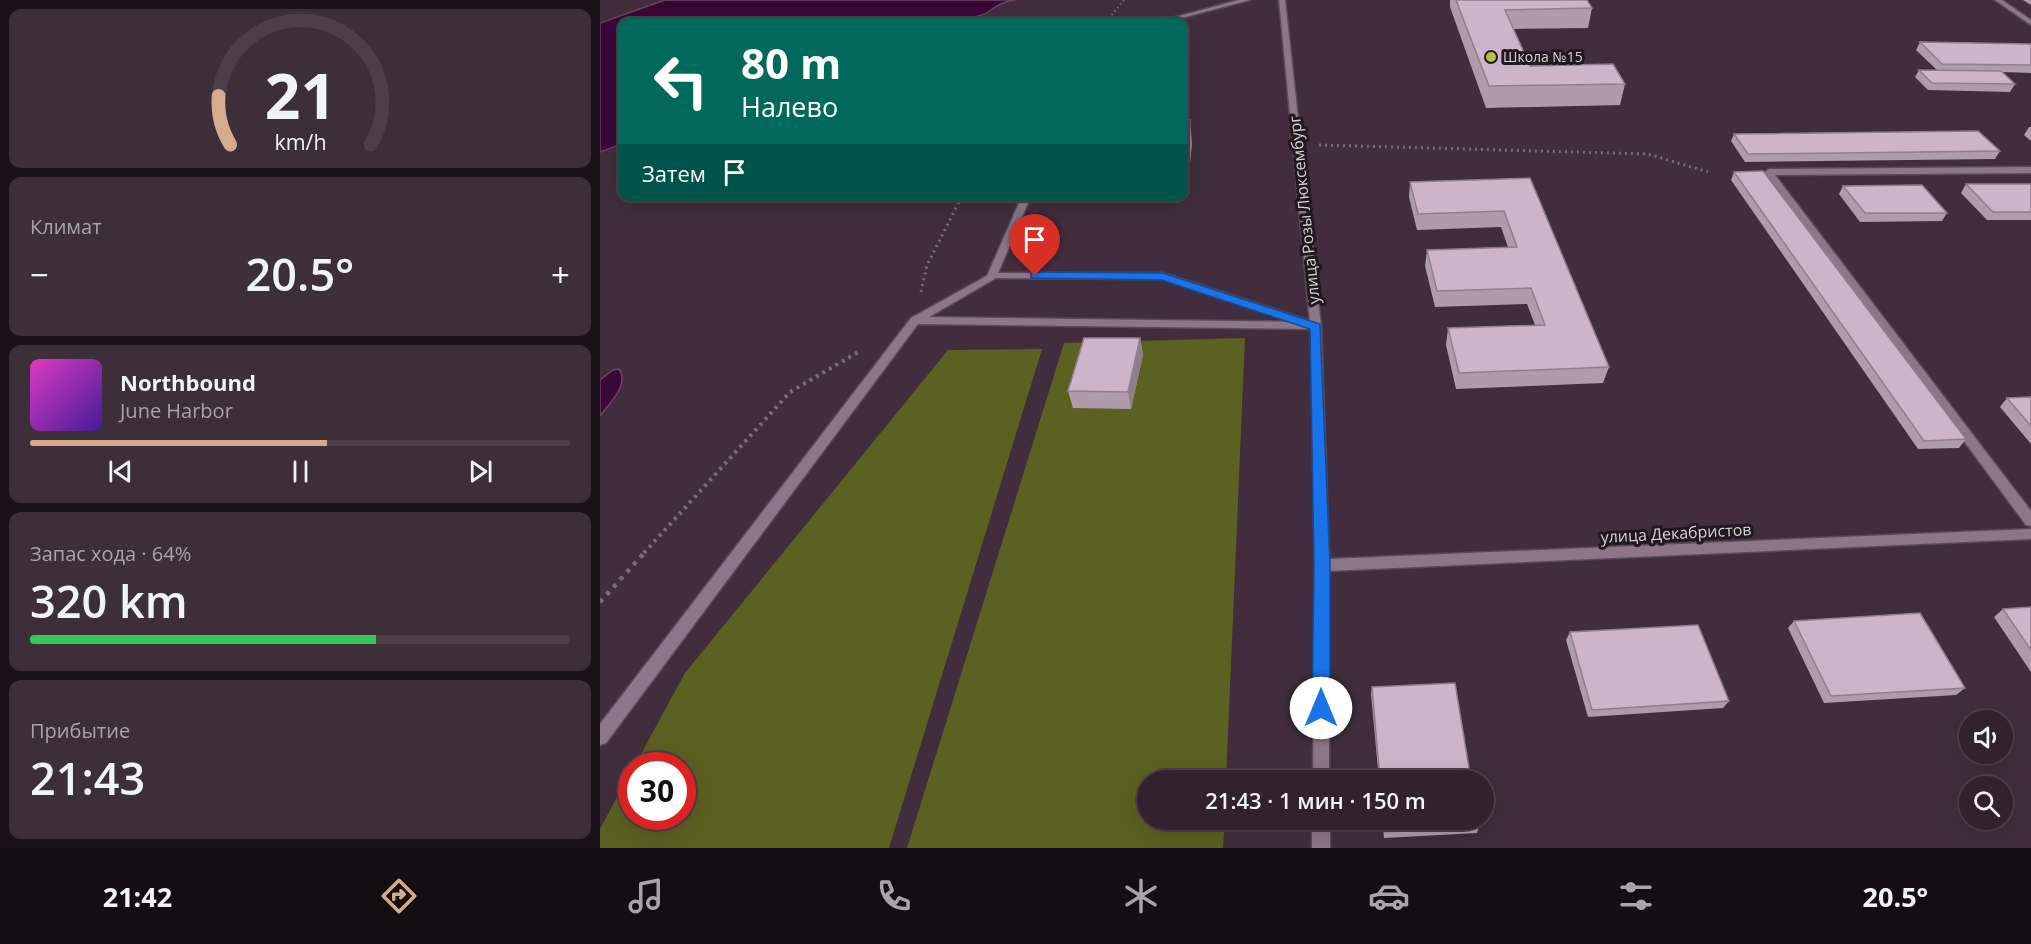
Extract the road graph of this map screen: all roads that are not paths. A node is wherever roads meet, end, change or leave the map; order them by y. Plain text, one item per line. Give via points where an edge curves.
1 (1247, 0) edge
2 (1282, 0) edge
3 (1998, 0) edge
4 (1176, 18) edge
5 (2031, 23) edge
6 (2031, 170) edge
7 (1025, 201) edge
8 (992, 276) junction
9 (915, 320) junction
10 (1316, 326) junction
11 (2031, 521) edge
12 (2031, 534) edge
13 (1322, 565) junction
14 (600, 737) edge
15 (1321, 770) edge
16 (1321, 830) edge
17 (1321, 848) edge

1 - 4 street
2 - 10 street, улица Розы Люксембург
3 - 5 street
6 - 11 street via 1769,172
7 - 8 street
8 - 9 street
8 - 10 street via 1163,276
9 - 10 street
9 - 14 street
10 - 13 street, улица Розы Люксембург
12 - 13 street, улица Декабристов
13 - 15 street, улица Розы Люксембург
16 - 17 street

